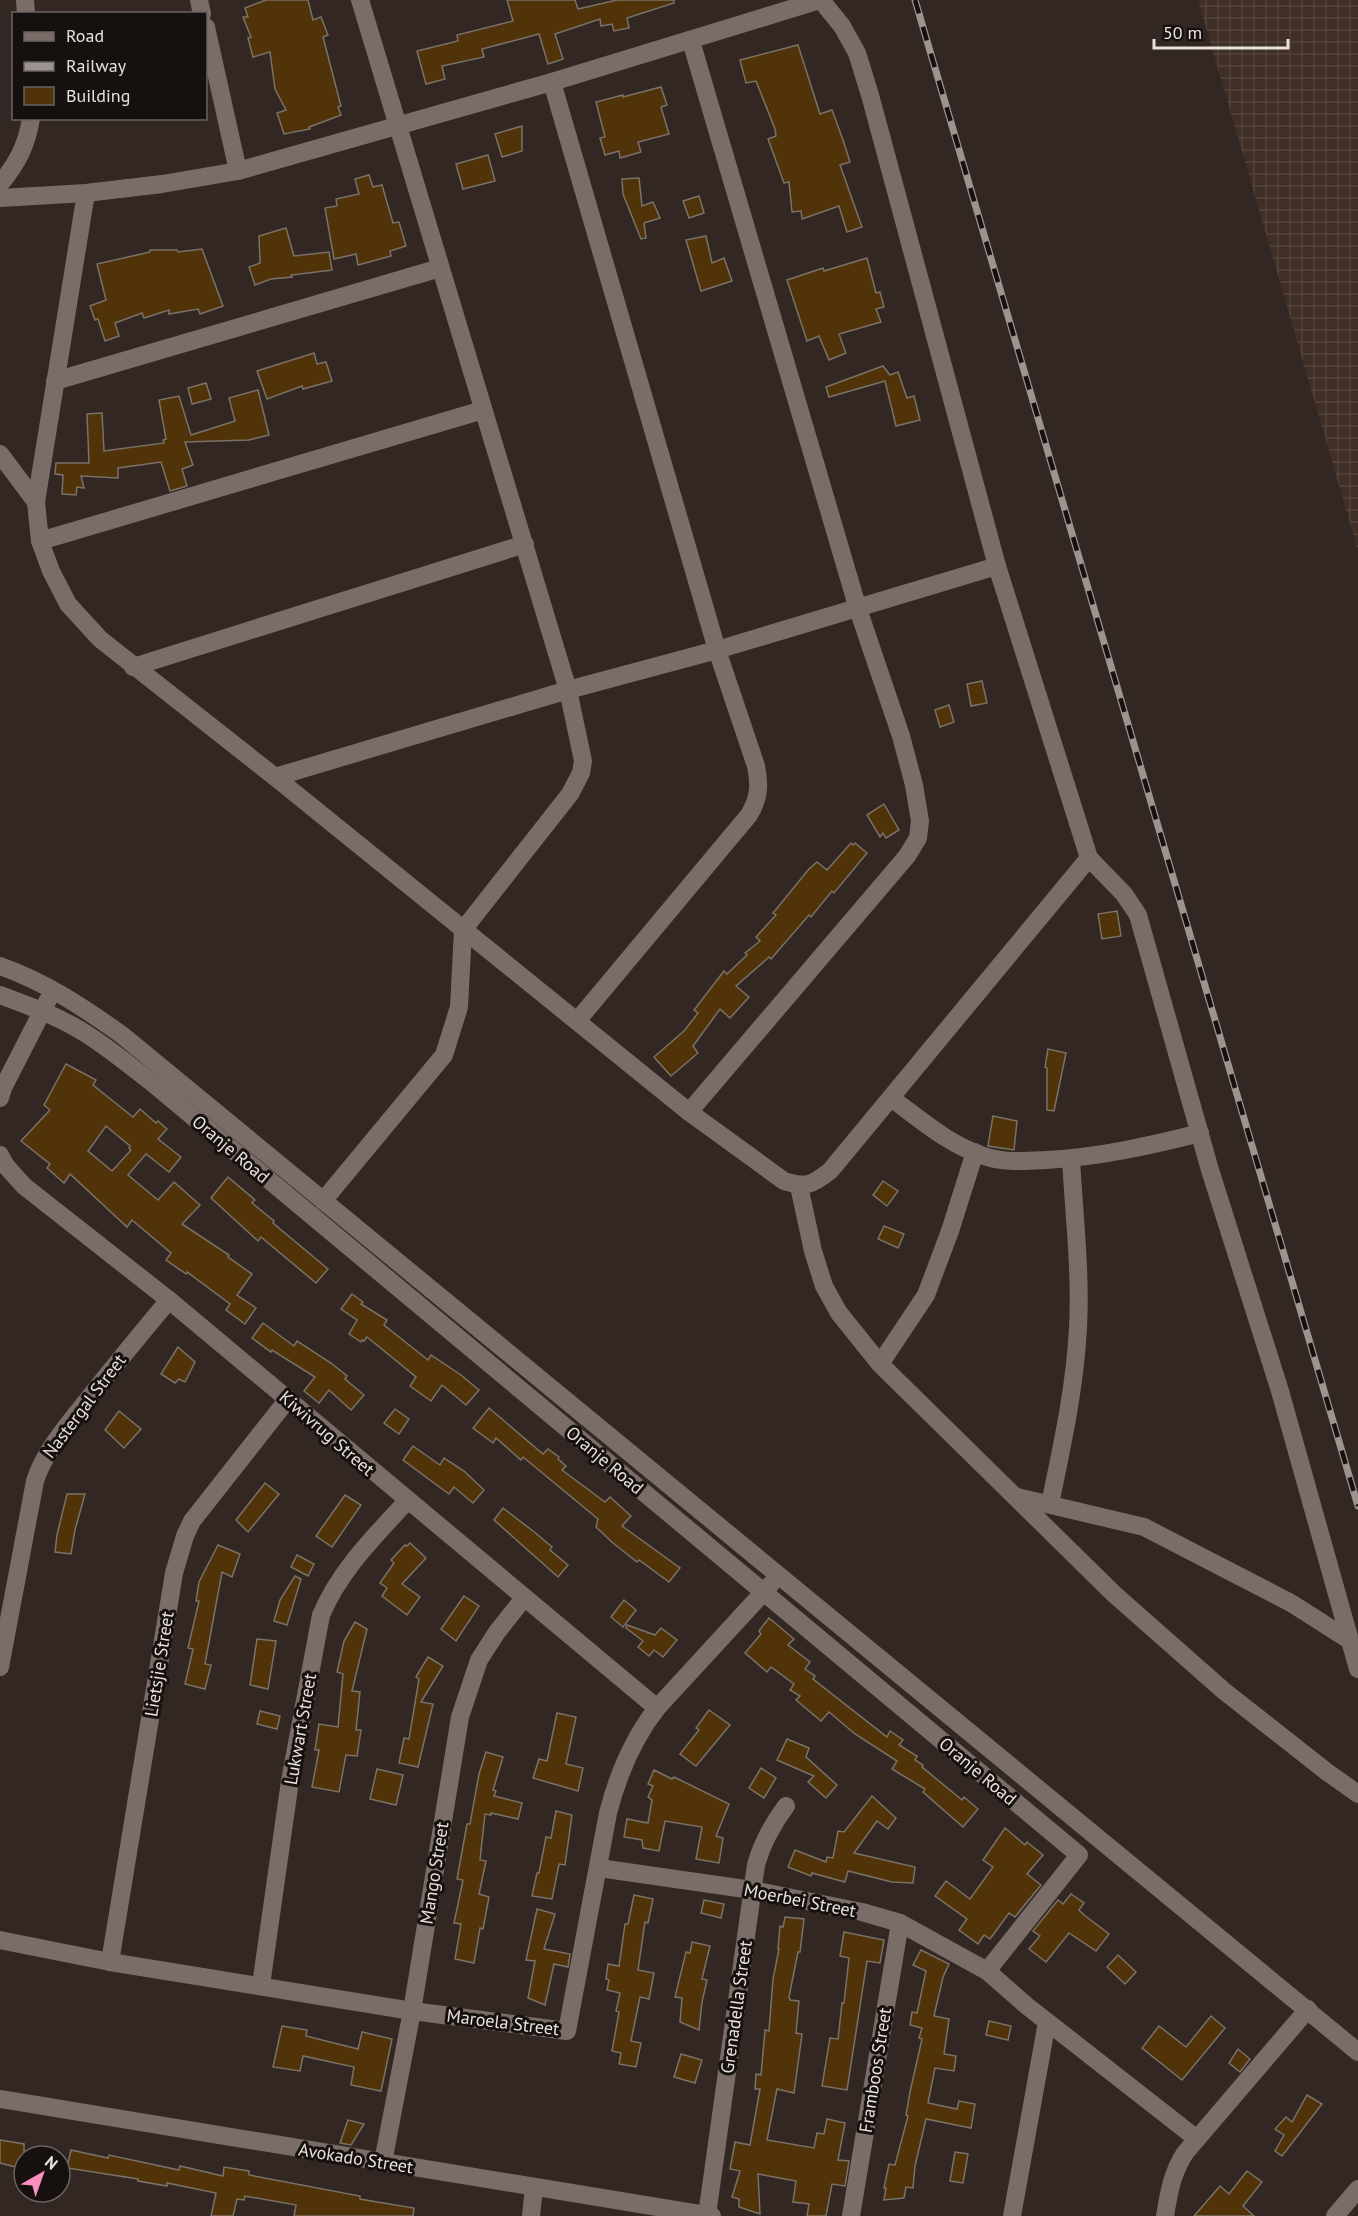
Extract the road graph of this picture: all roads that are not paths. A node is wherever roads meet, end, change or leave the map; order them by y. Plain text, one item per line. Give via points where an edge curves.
1 (360, 0) edge
2 (820, 0) edge
3 (207, 32) edge
4 (691, 41) junction
5 (552, 82) junction
6 (31, 120) edge
7 (398, 125) junction
8 (237, 171) junction
9 (0, 184) edge
10 (86, 193) junction
11 (0, 198) edge
12 (440, 268) junction
13 (55, 381) junction
14 (483, 410) junction
15 (0, 454) edge
16 (36, 502) junction
17 (40, 542) junction
18 (525, 544) junction
19 (997, 566) junction
20 (858, 609) junction
21 (717, 650) junction
22 (133, 667) junction
23 (568, 690) junction
24 (275, 777) junction
25 (1089, 858) junction
26 (463, 930) junction
27 (0, 966) edge
28 (52, 989) junction
29 (0, 995) edge
30 (43, 1011) junction
31 (577, 1021) junction
32 (0, 1098) edge
33 (891, 1098) junction
34 (689, 1112) junction
35 (1200, 1133) junction
36 (975, 1152) junction
37 (0, 1155) edge
38 (1071, 1159) junction
39 (799, 1186) junction
40 (323, 1201) junction
41 (169, 1300) junction
42 (880, 1364) junction
43 (288, 1399) junction
44 (1017, 1497) junction
45 (407, 1501) junction
46 (1050, 1504) junction
47 (779, 1576) junction
48 (764, 1592) junction
49 (524, 1598) junction
50 (1349, 1640) junction
51 (0, 1667) edge
52 (1358, 1669) edge
53 (657, 1708) junction
54 (1358, 1794) edge
55 (786, 1806) dead end
56 (1094, 1835) junction
57 (1079, 1855) junction
58 (599, 1868) junction
59 (752, 1890) junction
60 (900, 1923) junction
61 (0, 1940) edge
62 (110, 1962) junction
63 (987, 1971) junction
64 (261, 1985) junction
65 (1308, 2009) junction
66 (412, 2011) junction
67 (1047, 2022) junction
68 (1358, 2052) edge
69 (0, 2099) edge
70 (1197, 2139) junction
71 (383, 2162) junction
72 (534, 2187) junction
73 (1358, 2189) edge
74 (531, 2216) edge
75 (710, 2216) edge
76 (851, 2216) edge
77 (1012, 2216) edge
78 (1165, 2216) edge
79 (1335, 2216) edge

1 - 7 street
2 - 4 street
2 - 19 street via 850,39 867,84
3 - 8 street
4 - 5 street
4 - 20 street
5 - 7 street
5 - 21 street
6 - 9 street via 23,151
7 - 8 street
7 - 12 street
8 - 10 street
10 - 11 street
10 - 13 street
12 - 13 street
12 - 14 street
13 - 16 street
14 - 17 street
14 - 18 street
15 - 16 street
16 - 17 street
17 - 22 street via 68,604
18 - 22 street
18 - 23 street
19 - 20 street
19 - 25 street
20 - 21 street
20 - 34 street via 901,736 919,807 918,838 908,856
21 - 23 street
21 - 31 street via 756,766 755,805
22 - 24 street
23 - 24 street
23 - 26 street via 581,747 581,773 570,795
24 - 26 street
25 - 33 street
25 - 35 street via 1124,894 1138,915
26 - 31 street
26 - 40 street via 459,1007 444,1055
27 - 28 street
28 - 30 street
28 - 40 street via 122,1035
29 - 30 street, Oranje Road
30 - 32 street
30 - 48 street, Oranje Road via 112,1051 155,1085
31 - 34 street
33 - 36 street via 943,1136
33 - 39 street via 830,1171
34 - 39 street via 771,1174
35 - 38 street via 1143,1148
35 - 50 street via 1280,1391
36 - 38 street via 1018,1161
36 - 42 street via 926,1295
37 - 41 street, Kiwivrug Street via 24,1186
38 - 46 street via 1078,1328
39 - 42 street via 824,1286 839,1313
40 - 47 street
41 - 43 street, Kiwivrug Street
41 - 51 street, Nastergal Street via 116,1362 40,1465
42 - 44 street
43 - 45 street, Kiwivrug Street
43 - 62 street, Lietsjie Street via 192,1521 185,1536 174,1573
44 - 46 street
44 - 54 street via 1114,1594 1224,1691
45 - 49 street, Kiwivrug Street
45 - 64 street, Lukwart Street via 350,1564 330,1593 321,1616 290,1781
46 - 50 street via 1144,1527 1281,1598
47 - 48 street, Maroela Street
47 - 56 street
48 - 53 street, Maroela Street
48 - 57 street, Oranje Road
49 - 53 street, Kiwivrug Street
49 - 66 street, Mango Street via 479,1660 460,1717
50 - 52 street
53 - 58 street, Maroela Street via 628,1752 614,1788
55 - 59 street, Grenadella Street via 761,1847
56 - 57 street
56 - 65 street
57 - 63 street
58 - 59 street, Moerbei Street
58 - 66 street, Maroela Street via 567,2031
59 - 60 street, Moerbei Street
59 - 75 street, Grenadella Street
60 - 63 street, Moerbei Street
60 - 76 street, Framboos Street
61 - 62 street, Maroela Street
62 - 64 street, Maroela Street
63 - 67 street, Moerbei Street
64 - 66 street, Maroela Street
65 - 68 street
65 - 70 street
66 - 71 street, Mango Street
67 - 70 street, Moerbei Street
67 - 77 street
69 - 71 street, Avokado Street
70 - 78 street via 1171,2179
71 - 72 street, Avokado Street
72 - 74 street
72 - 75 street, Avokado Street
73 - 79 street

